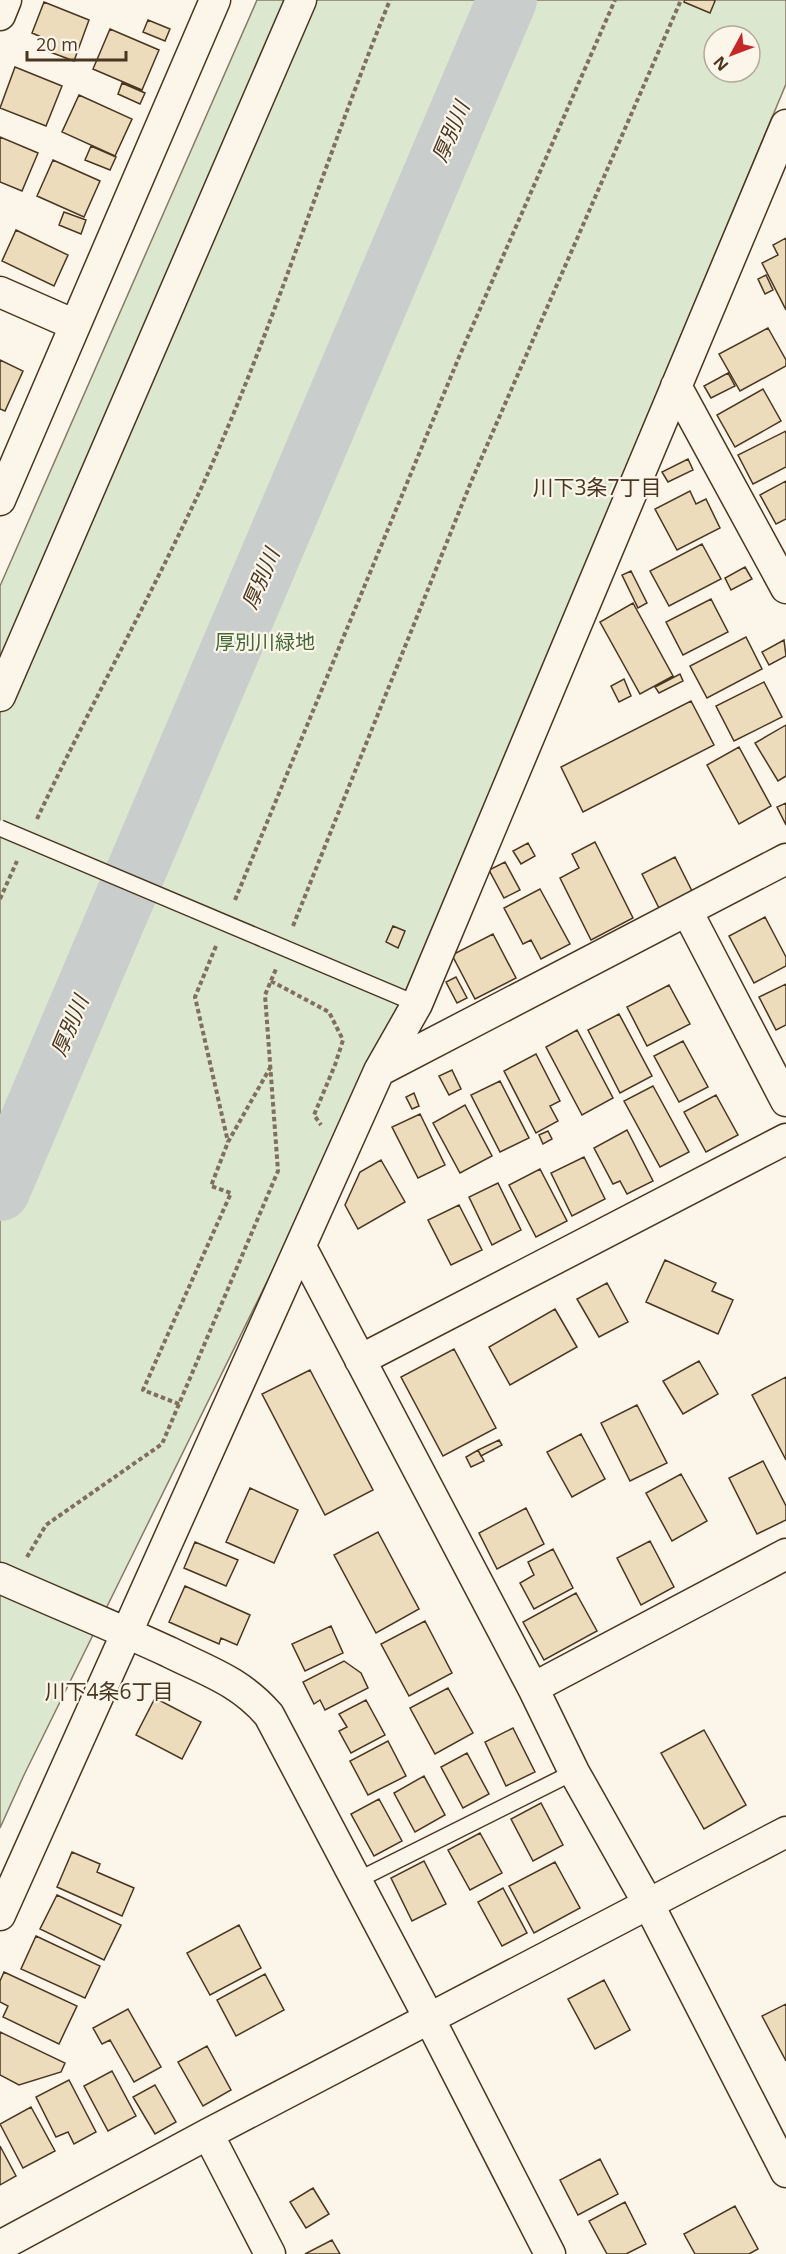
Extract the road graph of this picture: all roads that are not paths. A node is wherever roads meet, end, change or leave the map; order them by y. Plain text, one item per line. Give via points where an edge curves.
1 (6, 0) edge
2 (215, 0) edge
3 (300, 0) edge
4 (0, 15) edge
5 (786, 125) edge
6 (0, 292) edge
7 (75, 325) junction
8 (676, 386) junction
9 (0, 500) edge
10 (786, 588) edge
11 (0, 696) edge
12 (0, 828) edge
13 (786, 860) edge
14 (687, 911) junction
15 (417, 1004) junction
16 (379, 1071) junction
17 (786, 1101) edge
18 (786, 1139) edge
19 (301, 1247) junction
20 (360, 1360) junction
21 (786, 1554) edge
22 (6, 1581) edge
23 (127, 1632) junction
24 (533, 1688) junction
25 (574, 1772) junction
26 (786, 1832) edge
27 (356, 1881) junction
28 (649, 1905) junction
29 (0, 1915) edge
30 (429, 2019) junction
31 (208, 2134) junction
32 (786, 2172) edge
33 (0, 2246) edge
34 (270, 2254) edge
35 (550, 2254) edge

1 - 4 street
2 - 7 street
3 - 11 street
5 - 8 street
6 - 7 street
7 - 9 street
8 - 10 street
8 - 15 street
12 - 15 lane, bridge
13 - 14 street
14 - 16 street
14 - 17 street
15 - 16 street
16 - 19 street
18 - 20 street
19 - 20 street
19 - 23 street
20 - 24 street
21 - 24 street
22 - 23 street
23 - 27 street via 239,1686 256,1700 268,1715
23 - 29 street
24 - 25 street
25 - 27 lane
25 - 28 street
26 - 28 street
27 - 30 street
28 - 30 street
28 - 32 street
30 - 31 street
30 - 35 street
31 - 33 street
31 - 34 street

